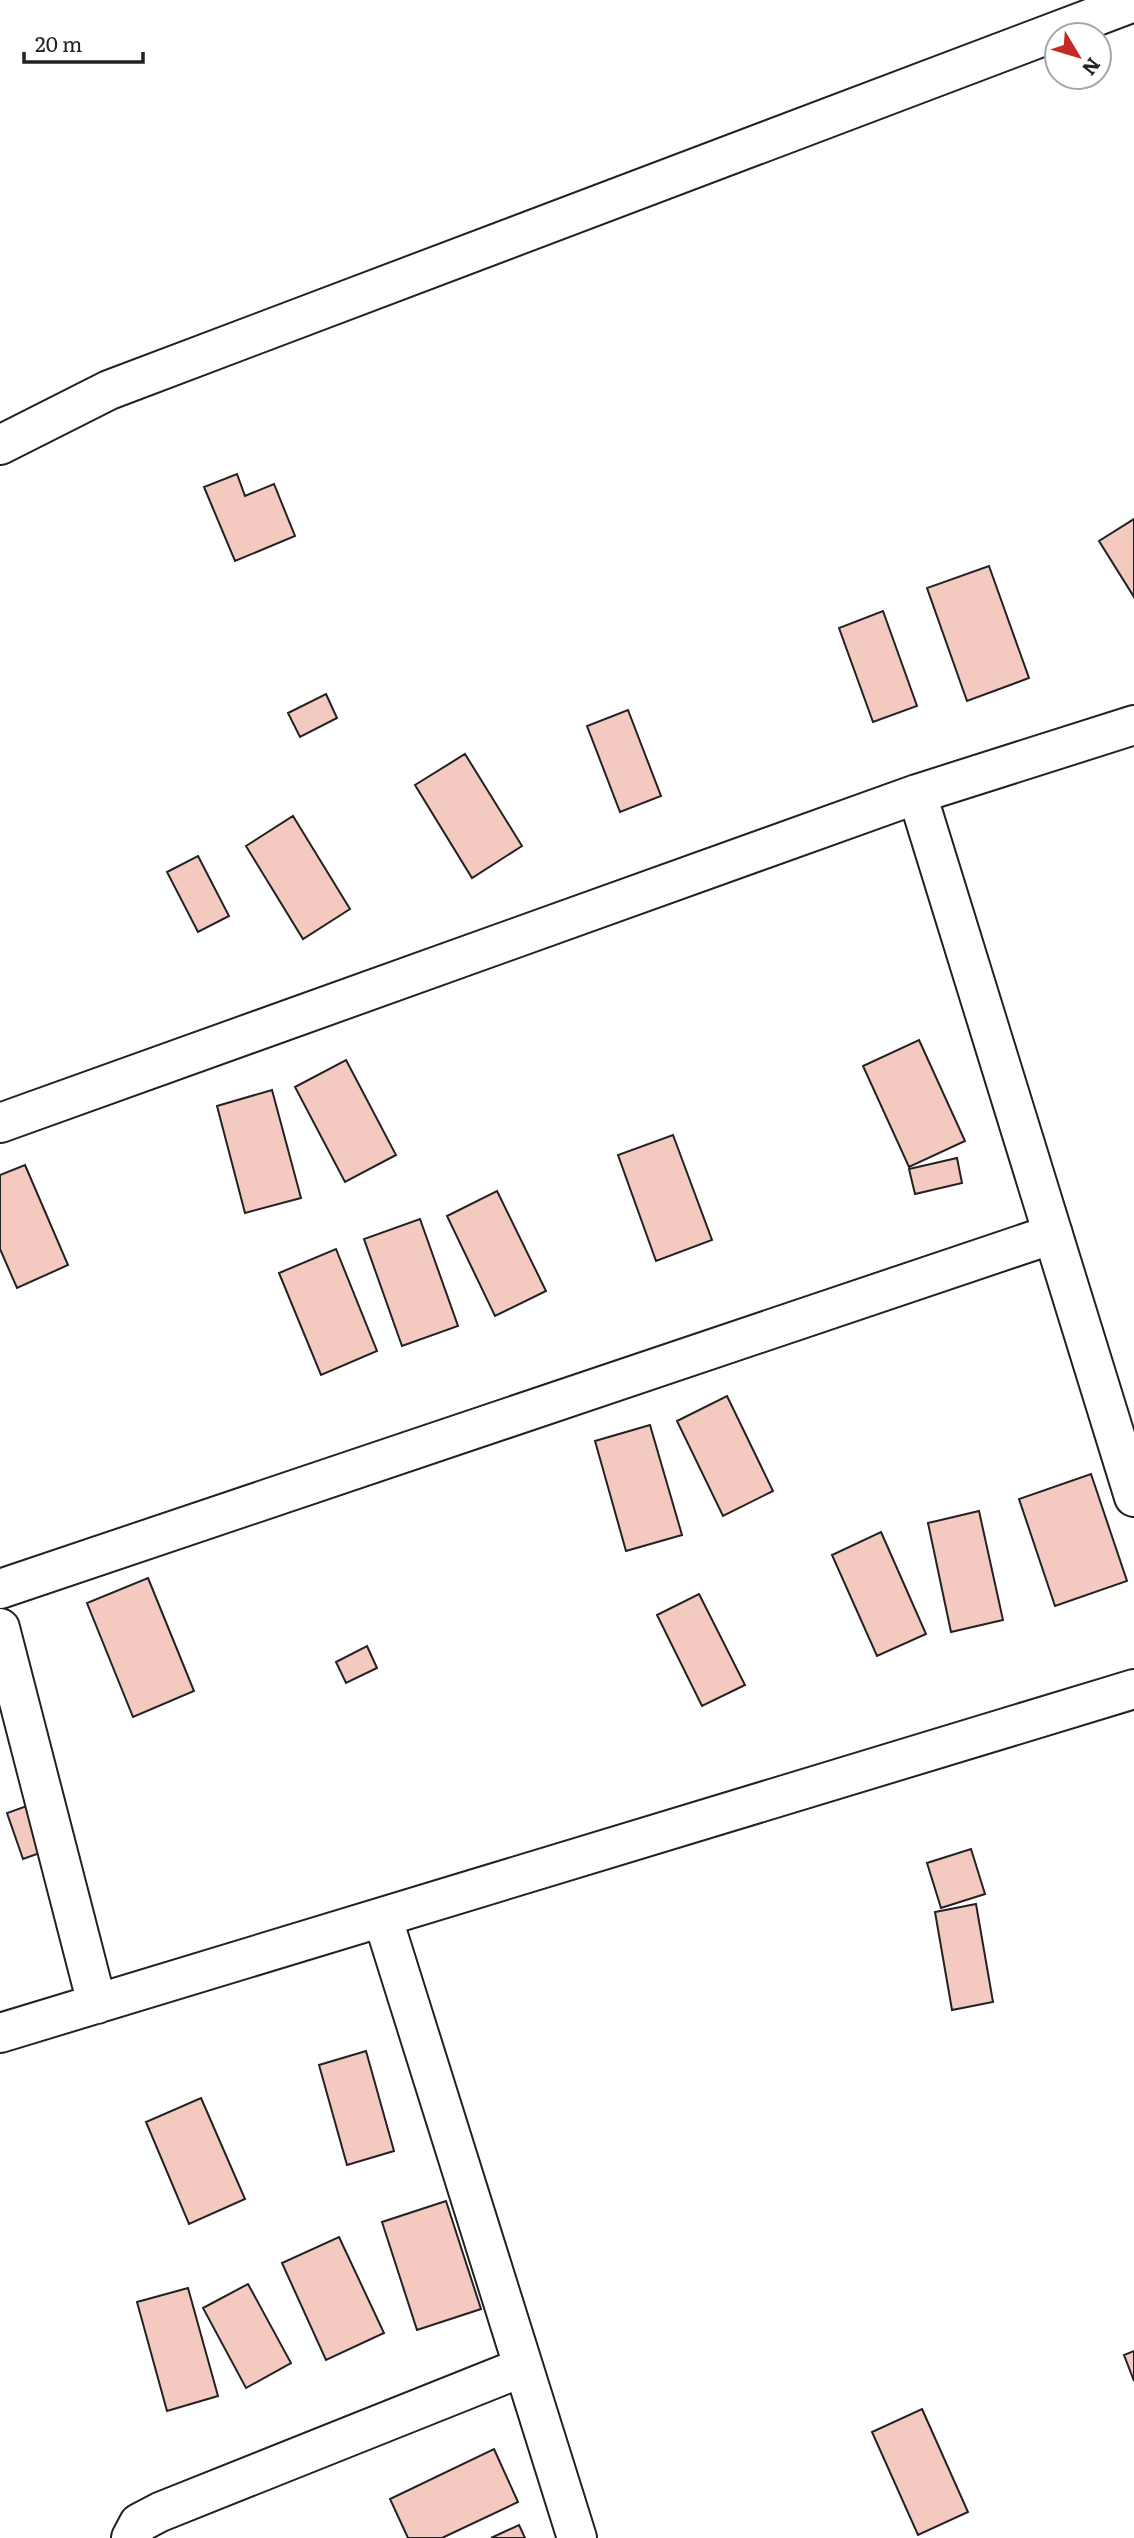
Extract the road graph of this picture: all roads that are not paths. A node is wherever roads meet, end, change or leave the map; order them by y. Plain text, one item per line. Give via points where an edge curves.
1 (1134, 2) edge
2 (0, 445) edge
3 (1134, 724) edge
4 (918, 794) junction
5 (0, 1124) edge
6 (1053, 1234) junction
7 (1134, 1497) edge
8 (0, 1588) edge
9 (0, 1628) edge
10 (1134, 1689) edge
11 (383, 1919) junction
12 (97, 2004) junction
13 (0, 2033) edge
14 (523, 2367) junction
15 (131, 2538) edge
16 (577, 2538) edge

1 - 2 street via 109,390
3 - 4 street
4 - 5 street
4 - 6 street
6 - 7 street
6 - 8 street
9 - 12 street
10 - 11 street
11 - 12 street
11 - 14 street
12 - 13 street
14 - 15 street via 160,2512 139,2523
14 - 16 street

